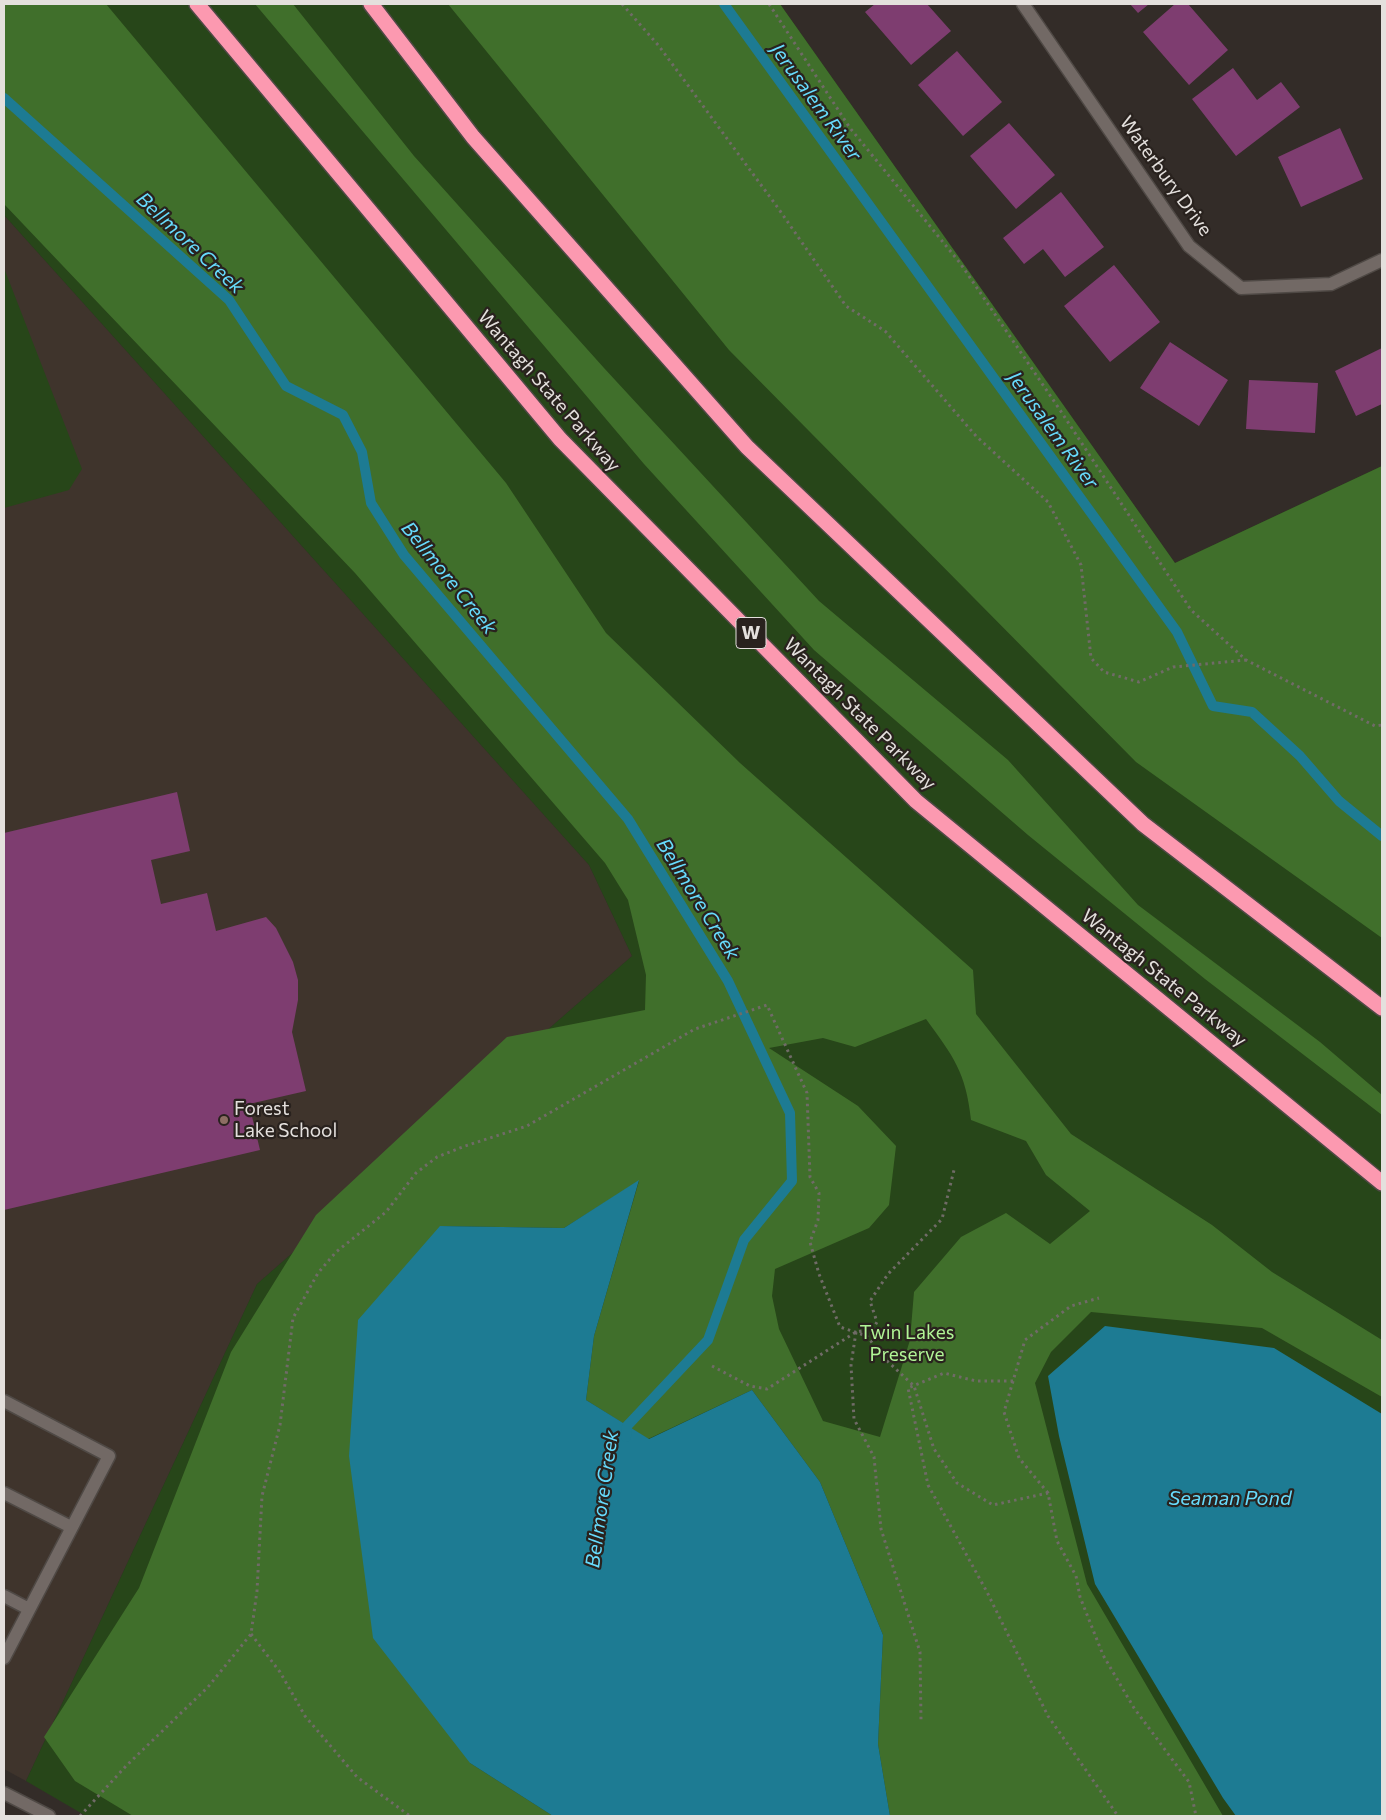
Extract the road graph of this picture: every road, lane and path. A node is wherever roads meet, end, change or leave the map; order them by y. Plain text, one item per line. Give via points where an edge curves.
1 (197, 4) edge
2 (371, 4) edge
3 (622, 4) edge
4 (769, 4) edge
5 (1023, 4) edge
6 (1382, 260) edge
7 (1246, 660) junction
8 (1382, 725) edge
9 (1382, 1008) edge
10 (954, 1170) dead end
11 (1382, 1182) edge
12 (1099, 1298) dead end
13 (856, 1332) junction
14 (712, 1366) dead end
15 (1013, 1382) junction
16 (914, 1386) junction
17 (4, 1401) edge
18 (1048, 1492) junction
19 (4, 1493) edge
20 (71, 1528) junction
21 (4, 1596) edge
22 (29, 1609) junction
23 (251, 1634) junction
24 (4, 1658) edge
25 (921, 1721) dead end
26 (4, 1794) edge
27 (49, 1816) edge
28 (80, 1816) edge
29 (410, 1816) edge
30 (1118, 1816) edge
31 (1196, 1816) edge

1 - 11 highway, Wantagh State Parkway / W via 560,439 916,801
2 - 9 highway via 473,137 747,448 1143,824
3 - 7 path via 659,46 846,306 885,331 976,436 1048,502 1081,566 1091,658 1104,672 1139,682 1173,667
4 - 7 path via 850,128 960,263 1191,610
5 - 6 street, Waterbury Drive via 1189,246 1241,288 1331,284
7 - 8 path via 1375,726
10 - 13 path via 942,1218 888,1274 870,1301 877,1322 873,1329
12 - 15 path via 1071,1306 1025,1340
13 - 14 path via 768,1390 750,1386
13 - 16 path via 867,1336 883,1357
13 - 23 path via 840,1327 810,1242 818,1220 819,1193 810,1177 807,1093 767,1005 695,1028 527,1126 437,1158 416,1173 386,1212 336,1252 318,1273 293,1318 280,1425 262,1496 257,1591
13 - 25 path via 850,1365 854,1419 874,1457 881,1529 920,1652
15 - 16 path via 976,1382 944,1373
15 - 18 path via 1004,1412 1019,1458
16 - 18 path via 934,1449 957,1483 993,1505
16 - 30 path via 908,1388 928,1485 987,1592 1048,1716
17 - 20 street via 108,1456
18 - 31 path via 1057,1541 1076,1576 1080,1597 1103,1655 1134,1708 1189,1782
19 - 20 street
20 - 22 street
21 - 22 street
22 - 24 street
23 - 28 path via 208,1687 126,1766
23 - 29 path via 280,1672 305,1716 357,1777
26 - 27 street

